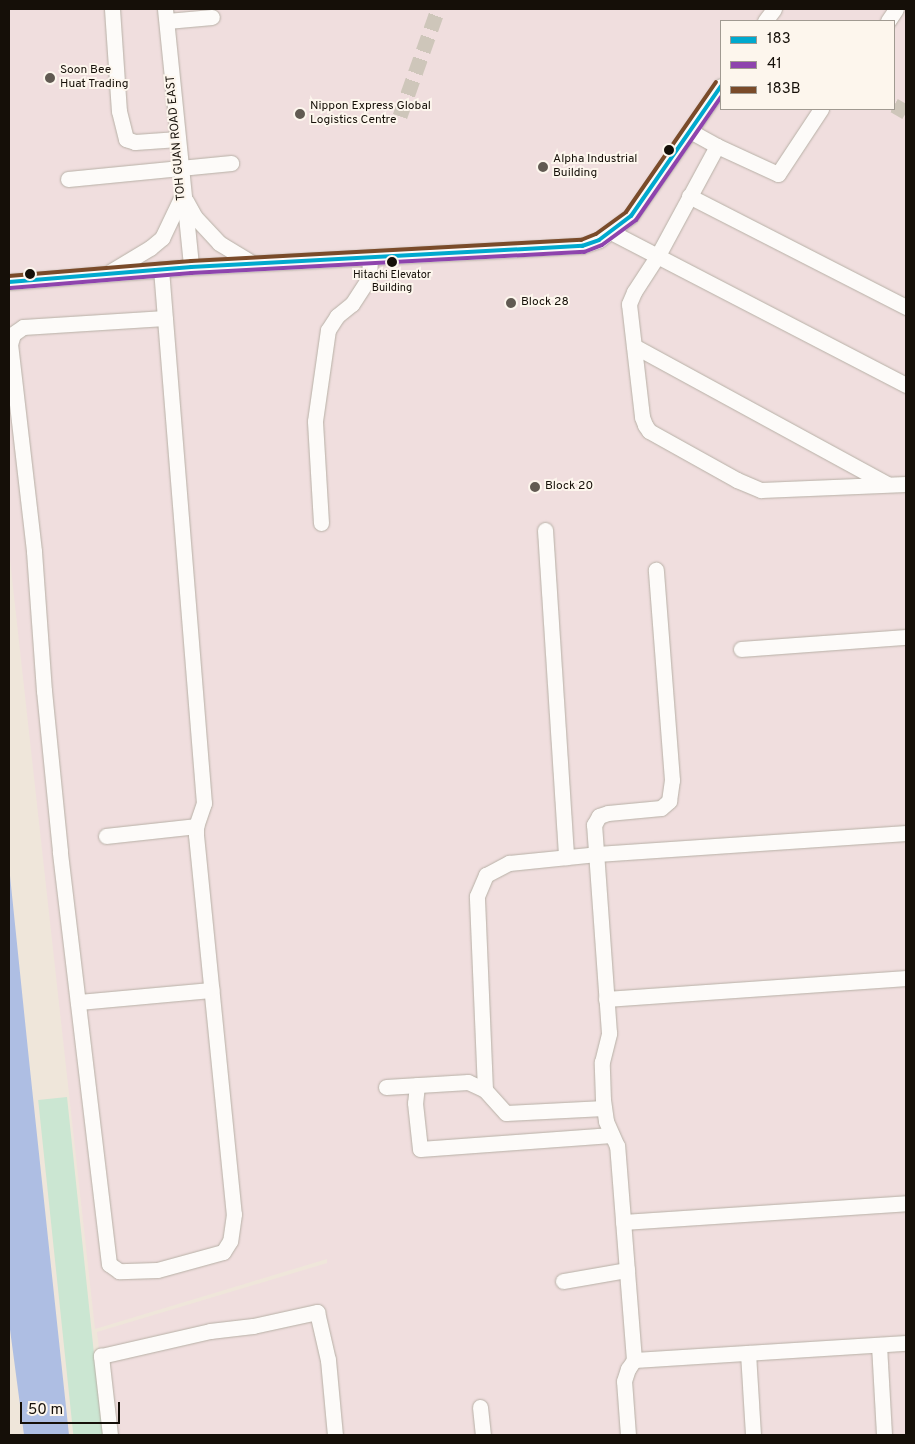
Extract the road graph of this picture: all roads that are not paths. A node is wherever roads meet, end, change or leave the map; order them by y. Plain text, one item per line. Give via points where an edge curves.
1 (112, 9) edge
2 (774, 9) edge
3 (896, 9) edge
4 (166, 15) edge
5 (212, 17) dead end
6 (766, 20) edge
7 (889, 20) edge
8 (720, 87) edge
9 (820, 110) edge
10 (690, 131) junction
11 (178, 139) junction
12 (717, 146) junction
13 (231, 163) dead end
14 (180, 168) junction
15 (68, 179) dead end
16 (182, 195) junction
17 (689, 196) junction
18 (611, 232) junction
19 (658, 255) junction
20 (370, 258) junction
21 (252, 264) junction
22 (191, 267) junction
23 (162, 269) junction
24 (106, 274) junction
25 (9, 282) edge
26 (906, 307) edge
27 (165, 318) junction
28 (634, 346) junction
29 (906, 385) edge
30 (906, 484) edge
31 (888, 485) junction
32 (321, 522) dead end
33 (545, 530) dead end
34 (656, 570) dead end
35 (906, 637) edge
36 (741, 649) dead end
37 (196, 826) junction
38 (906, 833) edge
39 (106, 836) dead end
40 (597, 854) junction
41 (566, 857) junction
42 (906, 978) edge
43 (211, 990) junction
44 (606, 999) junction
45 (78, 1002) junction
46 (416, 1085) junction
47 (386, 1087) dead end
48 (485, 1090) junction
49 (604, 1108) junction
50 (611, 1135) junction
51 (906, 1203) edge
52 (623, 1222) junction
53 (627, 1270) junction
54 (563, 1281) dead end
55 (906, 1343) edge
56 (879, 1345) junction
57 (748, 1353) junction
58 (634, 1360) junction
59 (480, 1408) dead end
60 (110, 1435) edge
61 (334, 1435) edge
62 (483, 1435) edge
63 (628, 1435) edge
64 (753, 1435) edge
65 (884, 1435) edge

1 - 11 street via 119,111 126,139 135,142
2 - 6 street
3 - 7 street
4 - 5 street
4 - 11 street, TOH GUAN ROAD EAST
8 - 10 street
9 - 12 street via 778,174
10 - 12 street
10 - 18 street via 631,216
11 - 14 street, TOH GUAN ROAD EAST
12 - 17 street
13 - 14 street
14 - 15 street
14 - 16 street, TOH GUAN ROAD EAST
16 - 21 street via 195,217 219,244
16 - 22 street, TOH GUAN ROAD EAST
16 - 24 street via 162,238
17 - 19 street
17 - 26 street
18 - 19 street
18 - 20 street via 582,246
19 - 28 street via 629,304
19 - 29 street
20 - 21 street
20 - 32 street via 369,278 352,304 337,316 328,330 315,421
21 - 22 street
22 - 23 street
23 - 24 street
23 - 27 street
24 - 25 street
27 - 37 street via 204,803
27 - 45 street via 23,327 13,334 10,344 34,551 44,691
28 - 31 street
28 - 31 street via 642,417 649,432 761,490
30 - 31 street
33 - 41 street
34 - 40 street via 672,780 669,801 661,808 599,816 594,825
35 - 36 street
37 - 39 street
37 - 43 street
38 - 40 street
40 - 41 street
40 - 44 street
41 - 48 street via 509,863 486,874 478,896
42 - 44 street
43 - 45 street
43 - 45 street via 234,1214 230,1241 223,1252 157,1270 119,1271 109,1264
44 - 49 street via 609,1033 602,1062
46 - 47 street
46 - 48 street via 468,1082
46 - 50 street via 420,1149
48 - 49 street via 506,1113
49 - 50 street
50 - 52 street via 617,1146
51 - 52 street
52 - 53 street
53 - 54 street
53 - 58 street
55 - 56 street
56 - 57 street
56 - 65 street
57 - 58 street
57 - 64 street
58 - 63 street via 624,1381
59 - 62 street
60 - 61 street via 101,1356 210,1331 253,1326 317,1312 328,1360

